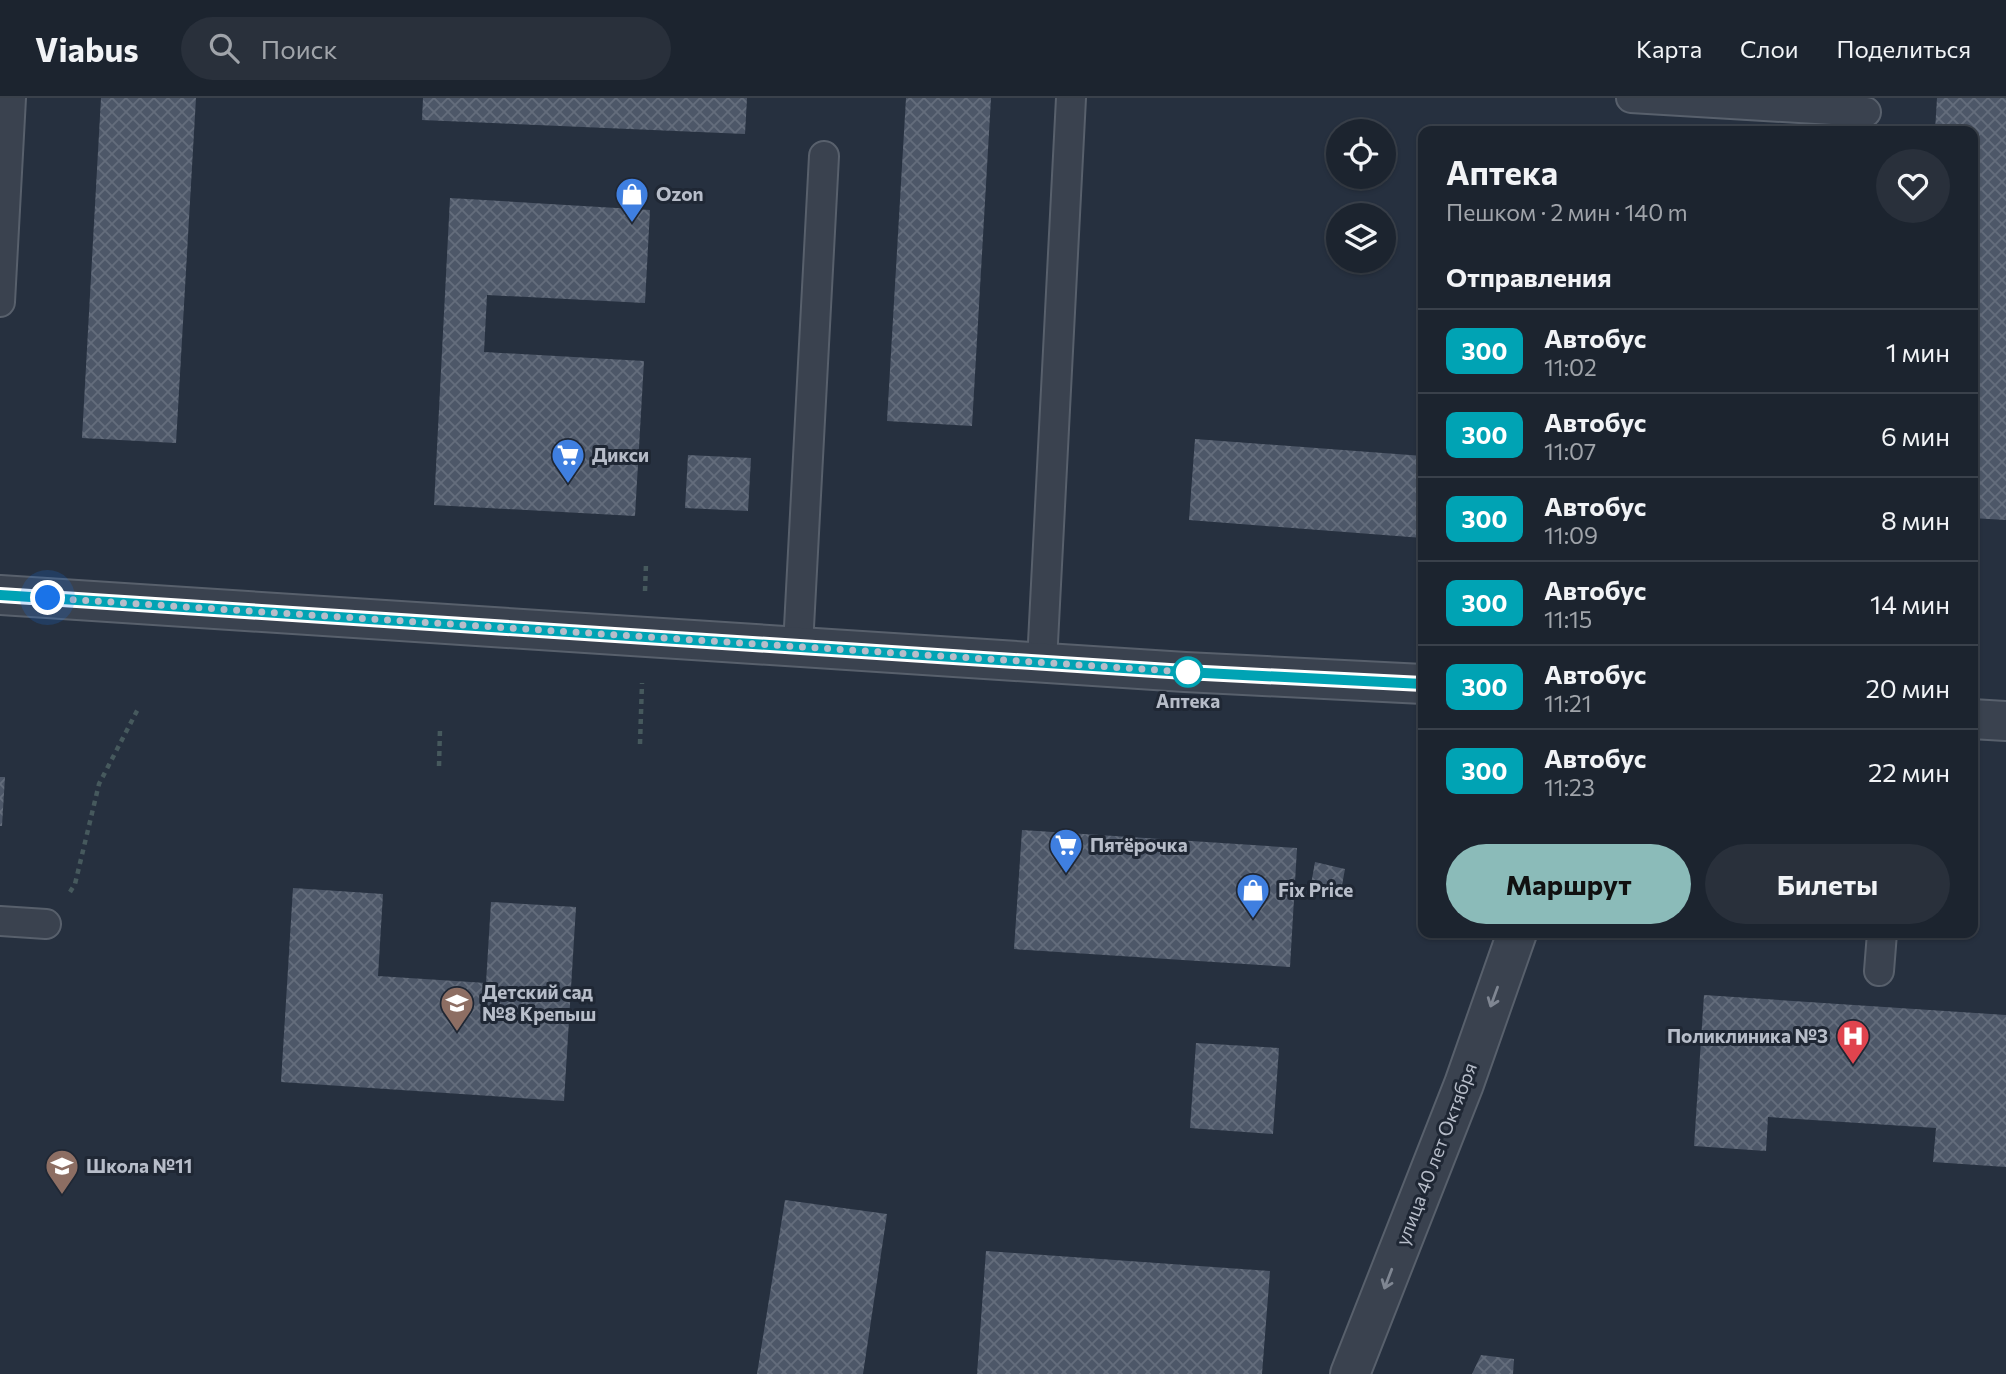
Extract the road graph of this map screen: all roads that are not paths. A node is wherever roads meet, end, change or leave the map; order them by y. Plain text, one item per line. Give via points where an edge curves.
1 (12, 98) edge
2 (1071, 98) edge
3 (1631, 98) edge
4 (1866, 114) edge
5 (824, 156) dead end
6 (0, 302) edge
7 (0, 595) edge
8 (799, 646) junction
9 (1042, 662) junction
10 (1418, 684) edge
11 (1978, 719) edge
12 (2006, 721) edge
13 (0, 920) edge
14 (46, 924) road end
15 (1515, 938) edge
16 (1882, 938) edge
17 (1879, 971) dead end
18 (1350, 1374) edge

1 - 6 lane
2 - 9 lane
3 - 4 lane
5 - 8 lane
7 - 8 street
8 - 9 street
9 - 10 street
11 - 12 street
13 - 14 lane
15 -> 18 street, улица 40 лет Октября via 1464,1084
16 - 17 lane

